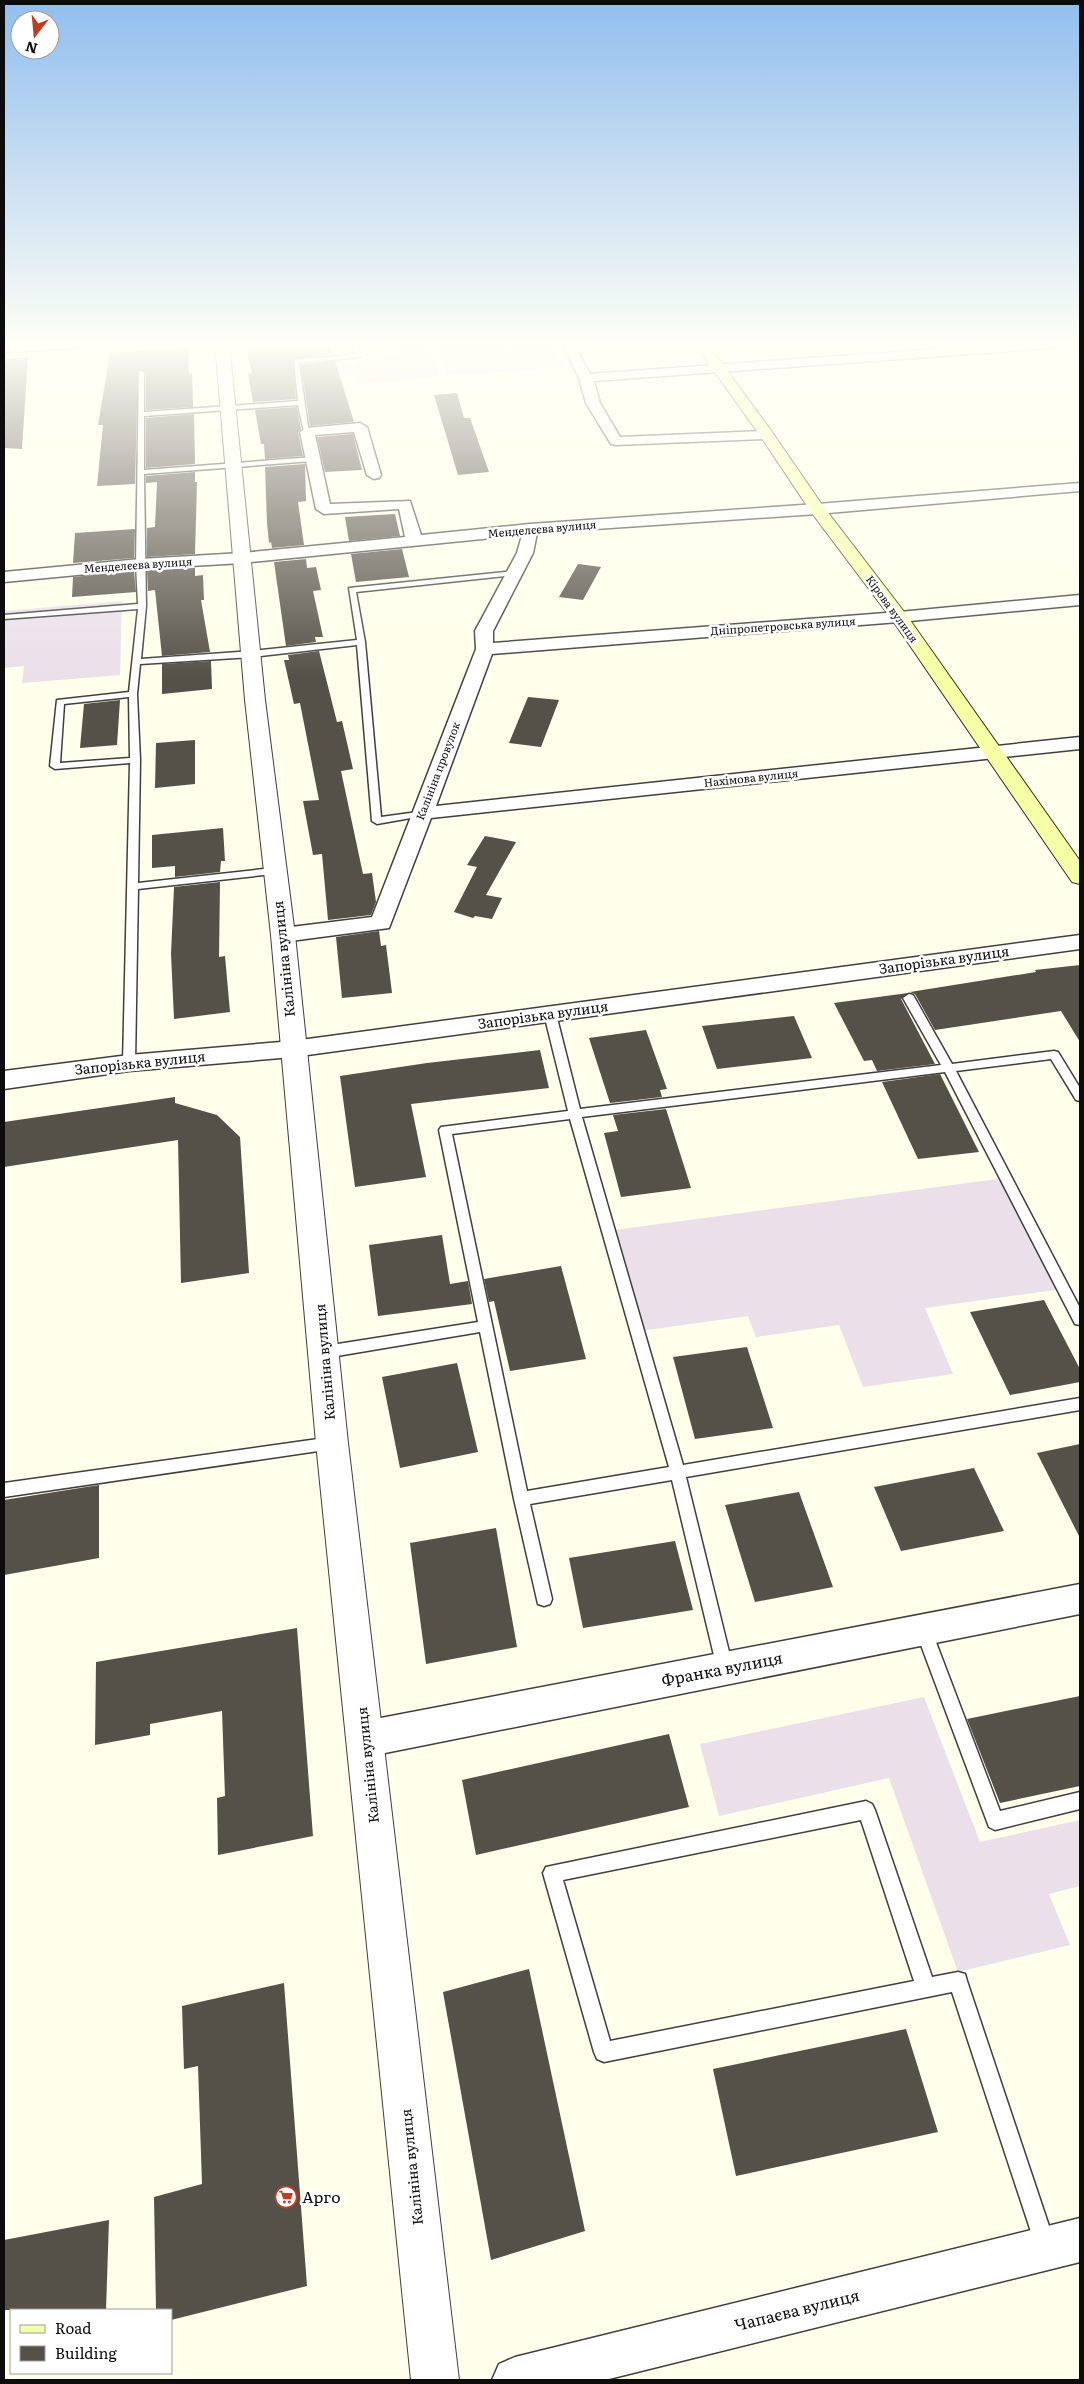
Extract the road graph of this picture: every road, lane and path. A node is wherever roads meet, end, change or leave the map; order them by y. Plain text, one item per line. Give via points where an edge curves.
1 (140, 454) edge
2 (235, 454) edge
3 (312, 454) edge
4 (368, 454) edge
5 (780, 454) edge
6 (313, 459) junction
7 (236, 466) junction
8 (140, 472) junction
9 (374, 475) dead end
10 (1080, 487) edge
11 (817, 509) junction
12 (530, 529) junction
13 (414, 540) junction
14 (242, 558) junction
15 (140, 564) junction
16 (514, 573) junction
17 (4, 577) edge
18 (1080, 600) edge
19 (142, 606) junction
20 (4, 617) edge
21 (899, 617) junction
22 (361, 642) junction
23 (485, 649) junction
24 (252, 654) junction
25 (136, 662) junction
26 (133, 694) junction
27 (1080, 743) edge
28 (991, 752) junction
29 (134, 760) junction
30 (422, 813) junction
31 (274, 871) junction
32 (1080, 877) edge
33 (132, 887) junction
34 (283, 935) junction
35 (1080, 942) edge
36 (909, 998) dead end
37 (550, 1014) junction
38 (293, 1049) junction
39 (130, 1063) junction
40 (949, 1068) junction
41 (4, 1080) edge
42 (1080, 1097) edge
43 (576, 1114) junction
44 (1080, 1320) edge
45 (485, 1326) junction
46 (325, 1352) junction
47 (1080, 1404) edge
48 (332, 1443) junction
49 (678, 1473) junction
50 (4, 1490) edge
51 (521, 1499) junction
52 (544, 1599) dead end
53 (1080, 1599) edge
54 (923, 1629) junction
55 (725, 1668) junction
56 (365, 1739) junction
57 (1080, 1801) edge
58 (926, 1988) junction
59 (1063, 2244) edge
60 (435, 2380) edge
61 (515, 2380) edge

1 - 8 lane
2 - 7 street, Калініна вулиця
3 - 6 street
4 - 9 street
5 - 11 main road, Кірова вулиця
6 - 7 lane
6 - 13 street via 324,509 405,504
7 - 8 lane
7 - 14 street, Калініна вулиця
8 - 15 lane
10 - 11 street, Менделєєва вулиця
11 - 12 street, Менделєєва вулиця
11 - 21 main road, Кірова вулиця
12 - 13 street, Менделєєва вулиця
12 - 16 street, Калініна провулок via 530,540
13 - 14 street, Менделєєва вулиця
14 - 15 street, Менделєєва вулиця
14 - 24 street, Калініна вулиця
15 - 17 street, Менделєєва вулиця
15 - 19 lane
16 - 22 lane via 352,590
16 - 23 street, Калініна провулок via 484,631
18 - 21 street, Дніпропетровська вулиця
19 - 20 lane
19 - 25 lane
21 - 23 street, Дніпропетровська вулиця
21 - 28 main road, Кірова вулиця
22 - 24 lane
22 - 30 lane via 377,821
23 - 30 street, Калініна провулок
24 - 25 lane
24 - 31 street, Калініна вулиця
25 - 26 lane
26 - 29 lane
26 - 29 lane via 60,702 55,766
27 - 28 street, Нахімова вулиця
28 - 30 street, Нахімова вулиця
28 - 32 main road, Кірова вулиця
29 - 33 lane
30 - 34 street, Калініна провулок via 381,923
31 - 33 lane
31 - 34 street, Калініна вулиця
33 - 39 lane
34 - 38 street, Калініна вулиця
35 - 37 street, Запорізька вулиця
36 - 40 lane
37 - 38 street, Запорізька вулиця
37 - 43 lane
38 - 39 street, Запорізька вулиця
38 - 46 street, Калініна вулиця
39 - 41 street, Запорізька вулиця
40 - 42 lane via 1054,1055
40 - 43 lane
40 - 44 lane
43 - 45 lane via 445,1130
43 - 49 lane
45 - 46 lane
45 - 51 lane
46 - 48 street, Калініна вулиця
47 - 49 lane
48 - 50 lane
48 - 56 street, Калініна вулиця
49 - 51 lane
49 - 55 lane
51 - 52 lane
53 - 54 street, Франка вулиця
54 - 55 street, Франка вулиця
54 - 57 lane via 995,1821
55 - 56 street, Франка вулиця
56 - 60 street, Калініна вулиця
58 - 58 lane via 604,2052 552,1873 866,1810
58 - 59 lane via 958,1981
59 - 61 street, Чапаєва вулиця

